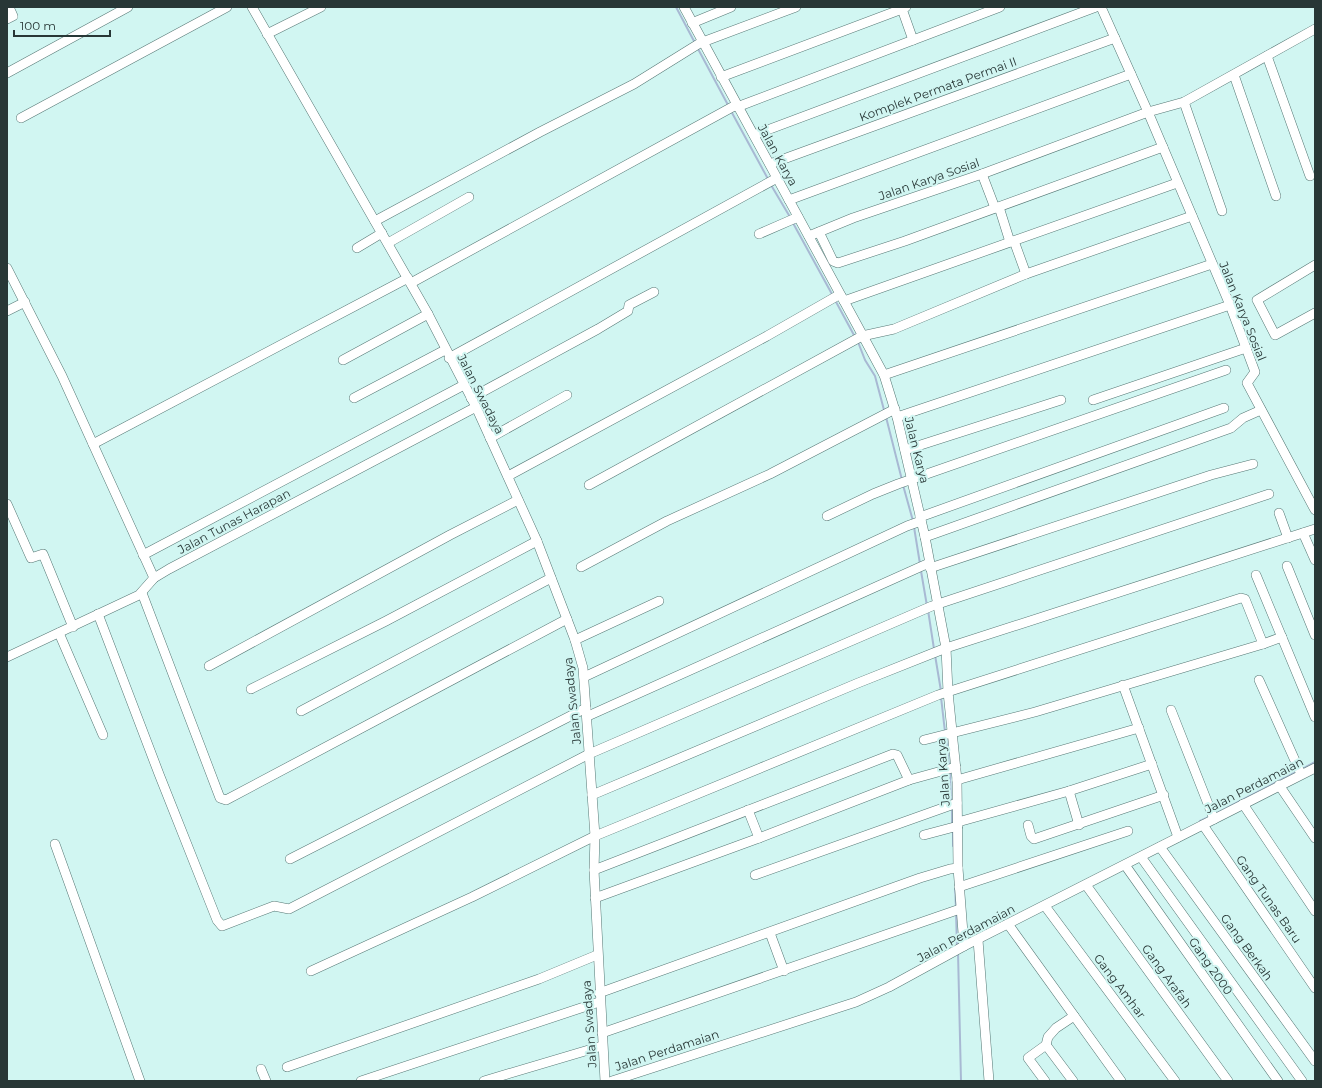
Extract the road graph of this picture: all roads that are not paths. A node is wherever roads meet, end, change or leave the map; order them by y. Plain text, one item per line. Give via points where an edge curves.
1 (9, 7) edge
2 (128, 7) edge
3 (227, 7) edge
4 (252, 7) edge
5 (321, 7) edge
6 (684, 7) edge
7 (731, 7) edge
8 (796, 7) edge
9 (1000, 7) edge
10 (1096, 7) edge
11 (1101, 7) edge
12 (904, 8) edge
13 (7, 19) edge
14 (692, 23) junction
15 (1315, 29) edge
16 (267, 34) junction
17 (1115, 38) junction
18 (913, 40) junction
19 (701, 43) junction
20 (1267, 56) junction
21 (7, 73) edge
22 (1131, 74) junction
23 (1234, 75) junction
24 (721, 77) junction
25 (1184, 102) junction
26 (735, 106) junction
27 (1148, 112) junction
28 (21, 118) dead end
29 (754, 135) junction
30 (1162, 147) junction
31 (770, 164) junction
32 (982, 174) junction
33 (1310, 176) dead end
34 (772, 180) junction
35 (1177, 183) junction
36 (469, 196) dead end
37 (1276, 196) dead end
38 (790, 200) junction
39 (997, 208) junction
40 (1222, 211) dead end
41 (1192, 216) junction
42 (795, 219) junction
43 (375, 221) junction
44 (819, 232) junction
45 (382, 233) junction
46 (759, 234) dead end
47 (809, 236) junction
48 (1012, 241) junction
49 (388, 243) junction
50 (357, 248) dead end
51 (1212, 264) junction
52 (1315, 265) edge
53 (7, 268) edge
54 (1026, 274) junction
55 (409, 281) junction
56 (654, 292) dead end
57 (838, 298) junction
58 (25, 302) junction
59 (1230, 305) junction
60 (7, 311) edge
61 (428, 314) junction
62 (1315, 314) edge
63 (858, 338) junction
64 (1246, 348) junction
65 (447, 354) junction
66 (342, 360) dead end
67 (1226, 370) dead end
68 (884, 375) junction
69 (464, 385) junction
70 (567, 395) dead end
71 (354, 398) dead end
72 (471, 398) junction
73 (1062, 400) dead end
74 (1093, 400) dead end
75 (476, 407) junction
76 (1224, 408) dead end
77 (1261, 410) junction
78 (894, 412) junction
79 (490, 438) junction
80 (93, 444) junction
81 (905, 450) junction
82 (1253, 464) dead end
83 (508, 476) junction
84 (905, 482) junction
85 (589, 485) dead end
86 (1269, 494) dead end
87 (1312, 496) edge
88 (518, 500) junction
89 (7, 504) edge
90 (1315, 510) edge
91 (1279, 513) dead end
92 (827, 516) dead end
93 (916, 522) junction
94 (1315, 530) edge
95 (1302, 533) junction
96 (925, 538) junction
97 (1288, 538) junction
98 (537, 541) junction
99 (143, 555) junction
100 (1315, 560) edge
101 (928, 566) junction
102 (1287, 566) dead end
103 (581, 567) dead end
104 (1256, 575) dead end
105 (154, 578) junction
106 (551, 578) junction
107 (142, 593) junction
108 (659, 601) dead end
109 (934, 605) junction
110 (98, 614) junction
111 (567, 619) junction
112 (73, 627) junction
113 (59, 633) junction
114 (1315, 635) edge
115 (1282, 636) junction
116 (576, 640) junction
117 (1263, 644) junction
118 (940, 651) junction
119 (7, 657) edge
120 (209, 666) dead end
121 (584, 677) junction
122 (1259, 680) dead end
123 (1122, 684) junction
124 (251, 689) dead end
125 (944, 694) junction
126 (1171, 710) dead end
127 (301, 711) dead end
128 (587, 712) junction
129 (1315, 717) edge
130 (1139, 728) junction
131 (948, 733) junction
132 (103, 735) dead end
133 (924, 740) dead end
134 (589, 754) junction
135 (1152, 764) junction
136 (952, 768) junction
137 (1315, 768) edge
138 (1301, 774) junction
139 (909, 780) junction
140 (957, 780) junction
141 (1279, 785) junction
142 (1069, 791) junction
143 (592, 795) junction
144 (1164, 795) junction
145 (954, 803) junction
146 (1243, 804) junction
147 (748, 810) junction
148 (1214, 819) junction
149 (958, 824) junction
150 (1028, 825) dead end
151 (1079, 825) junction
152 (1202, 825) junction
153 (1128, 831) dead end
154 (924, 835) dead end
155 (595, 836) junction
156 (1178, 837) junction
157 (759, 838) junction
158 (1315, 838) edge
159 (55, 844) dead end
160 (1160, 847) junction
161 (1140, 857) junction
162 (290, 859) dead end
163 (1125, 865) junction
164 (954, 868) junction
165 (594, 870) junction
166 (755, 876) dead end
167 (1086, 885) junction
168 (959, 887) junction
169 (595, 898) junction
170 (1045, 906) junction
171 (957, 910) junction
172 (1315, 911) edge
173 (1008, 924) junction
174 (770, 933) junction
175 (978, 940) junction
176 (962, 946) junction
177 (597, 955) junction
178 (311, 971) dead end
179 (784, 971) junction
180 (1315, 988) edge
181 (599, 998) junction
182 (1074, 1016) junction
183 (602, 1033) junction
184 (1046, 1045) junction
185 (602, 1046) junction
186 (1315, 1061) edge
187 (287, 1067) dead end
188 (261, 1069) dead end
189 (140, 1081) edge
190 (266, 1081) edge
191 (361, 1081) edge
192 (484, 1081) edge
193 (605, 1081) edge
194 (612, 1081) edge
195 (989, 1081) edge
196 (1045, 1081) edge
197 (1073, 1081) edge
198 (1121, 1081) edge
199 (1175, 1081) edge
200 (1228, 1081) edge
201 (1278, 1081) edge
202 (1302, 1081) edge

1 - 13 street via 13,16
2 - 21 street
3 - 28 street
4 - 16 street, Jalan Swadaya
5 - 16 street
6 - 14 street, Jalan Karya
7 - 14 street
8 - 19 street
9 - 18 street
10 - 29 street
11 - 17 street
12 - 18 street
12 - 24 street
14 - 19 street, Jalan Karya
15 - 20 street, Jalan Karya Sosial
16 - 43 street, Jalan Swadaya
17 - 22 street
17 - 31 street, Komplek Permata Permai II
18 - 26 street
19 - 24 street, Jalan Karya
19 - 43 street via 634,84
20 - 23 street, Jalan Karya Sosial
20 - 33 street
22 - 27 street
22 - 38 street
23 - 25 street, Jalan Karya Sosial
23 - 37 street
24 - 26 street, Jalan Karya
25 - 27 street, Jalan Karya Sosial
25 - 40 street
26 - 29 street, Jalan Karya
26 - 55 street
27 - 30 street, Jalan Karya Sosial
27 - 32 street, Jalan Karya Sosial
29 - 31 street, Jalan Karya
30 - 35 street, Jalan Karya Sosial
30 - 39 street
31 - 34 street, Jalan Karya
32 - 39 street
32 - 44 street, Jalan Karya Sosial
34 - 38 street, Jalan Karya
34 - 65 street
35 - 41 street, Jalan Karya Sosial
35 - 48 street
36 - 49 street
38 - 42 street, Jalan Karya
39 - 44 street via 838,264 833,261
39 - 48 street
41 - 51 street, Jalan Karya Sosial
41 - 54 street
42 - 46 street
42 - 47 street, Jalan Karya
43 - 45 street, Jalan Swadaya
44 - 47 street, Jalan Karya Sosial
45 - 49 street, Jalan Swadaya
45 - 50 street
47 - 57 street, Jalan Karya
48 - 54 street
48 - 57 street
49 - 55 street, Jalan Swadaya
51 - 59 street, Jalan Karya Sosial
51 - 68 street
52 - 62 street via 1257,300 1275,335
53 - 58 street
54 - 63 street via 894,329
55 - 61 street, Jalan Swadaya
55 - 80 street
56 - 72 street via 630,304 628,311 598,329
57 - 63 street, Jalan Karya
57 - 83 street
58 - 60 street
58 - 80 street
59 - 64 street, Jalan Karya Sosial
59 - 78 street
61 - 65 street, Jalan Swadaya
61 - 66 street
63 - 68 street, Jalan Karya
63 - 85 street
64 - 74 street
64 - 77 street, Jalan Karya Sosial via 1255,372 1247,383
65 - 69 street, Jalan Swadaya
65 - 71 street
67 - 84 street
68 - 78 street, Jalan Karya
69 - 72 street, Jalan Swadaya
69 - 99 street
70 - 79 street
72 - 75 street, Jalan Swadaya
73 - 81 street
75 - 79 street, Jalan Swadaya
75 - 105 street, Jalan Tunas Harapan
76 - 93 street
77 - 87 street, Jalan Karya Sosial
77 - 96 street via 1243,418 1230,428
78 - 81 street, Jalan Karya
78 - 103 street via 770,474 667,521
79 - 83 street, Jalan Swadaya
80 - 99 street
81 - 84 street, Jalan Karya
82 - 101 street via 1211,475
83 - 88 street, Jalan Swadaya
84 - 92 street
84 - 93 street, Jalan Karya
86 - 109 street
87 - 90 street, Jalan Karya Sosial
88 - 98 street, Jalan Swadaya
88 - 120 street
89 - 112 street via 31,558 43,554
91 - 97 street
93 - 96 street, Jalan Karya
93 - 121 street
94 - 95 street
95 - 97 street
95 - 100 street
96 - 101 street, Jalan Karya
97 - 118 street
98 - 106 street, Jalan Swadaya
98 - 124 street
99 - 105 street
101 - 109 street, Jalan Karya
101 - 128 street
102 - 114 street
104 - 115 street
105 - 107 street, Jalan Tunas Harapan
106 - 111 street, Jalan Swadaya
106 - 127 street
107 - 110 street, Jalan Tunas Harapan
107 - 111 street via 220,798 226,800
108 - 116 street
109 - 118 street, Jalan Karya
109 - 134 street
110 - 112 street, Jalan Tunas Harapan
110 - 134 street via 221,926 274,906 289,909
111 - 116 street, Jalan Swadaya
112 - 113 street, Jalan Tunas Harapan
113 - 119 street, Jalan Tunas Harapan
113 - 132 street
115 - 117 street
115 - 129 street
116 - 121 street, Jalan Swadaya
117 - 123 street
117 - 125 street via 1245,599 1241,598
118 - 125 street, Jalan Karya
118 - 143 street
121 - 128 street, Jalan Swadaya
122 - 138 street
123 - 130 street
123 - 131 street via 1035,712
125 - 131 street, Jalan Karya
125 - 155 street
126 - 148 street
128 - 134 street, Jalan Swadaya
128 - 162 street
130 - 135 street
130 - 140 street
131 - 133 street
131 - 136 street, Jalan Karya
134 - 143 street, Jalan Swadaya
135 - 142 street
135 - 144 street
136 - 139 street
136 - 140 street, Jalan Karya
137 - 138 street, Jalan Perdamaian
138 - 141 street, Jalan Perdamaian
139 - 147 street via 897,755 893,754
139 - 157 street
140 - 145 street, Jalan Karya
141 - 146 street, Jalan Perdamaian
141 - 158 street
142 - 149 street
142 - 151 street
143 - 155 street, Jalan Swadaya
144 - 151 street
144 - 156 street
145 - 149 street, Jalan Karya
145 - 166 street
146 - 148 street, Jalan Perdamaian
146 - 172 street
147 - 157 street
147 - 165 street
148 - 152 street, Jalan Perdamaian
149 - 154 street
149 - 164 street, Jalan Karya
150 - 151 street via 1034,839
152 - 156 street, Jalan Perdamaian
152 - 180 street, Gang Tunas Baru
153 - 168 street
155 - 165 street, Jalan Swadaya
155 - 178 street via 472,897
156 - 160 street, Jalan Perdamaian
157 - 169 street
159 - 189 street
160 - 161 street, Jalan Perdamaian
160 - 186 street, Gang Berkah
161 - 163 street, Jalan Perdamaian
161 - 202 street
163 - 167 street, Jalan Perdamaian
163 - 201 street, Gang 2000
164 - 168 street, Jalan Karya
164 - 174 street via 913,880
165 - 169 street, Jalan Swadaya
167 - 170 street, Jalan Perdamaian
167 - 200 street, Gang Arafah
168 - 171 street, Jalan Karya
169 - 177 street, Jalan Swadaya
170 - 173 street, Jalan Perdamaian
170 - 199 street, Gang Amhar
171 - 176 street, Jalan Karya
171 - 179 street
173 - 175 street, Jalan Perdamaian
173 - 182 street
174 - 179 street
174 - 181 street
175 - 176 street, Jalan Perdamaian
175 - 195 street
176 - 194 street, Jalan Perdamaian via 889,987 844,1007
177 - 181 street, Jalan Swadaya
177 - 187 street via 539,979
179 - 183 street
181 - 183 street, Jalan Swadaya
181 - 191 street
182 - 184 street via 1051,1033
182 - 198 street
183 - 185 street, Jalan Swadaya
184 - 196 street via 1028,1058
184 - 197 street
185 - 192 street
185 - 193 street, Jalan Swadaya
188 - 190 street

